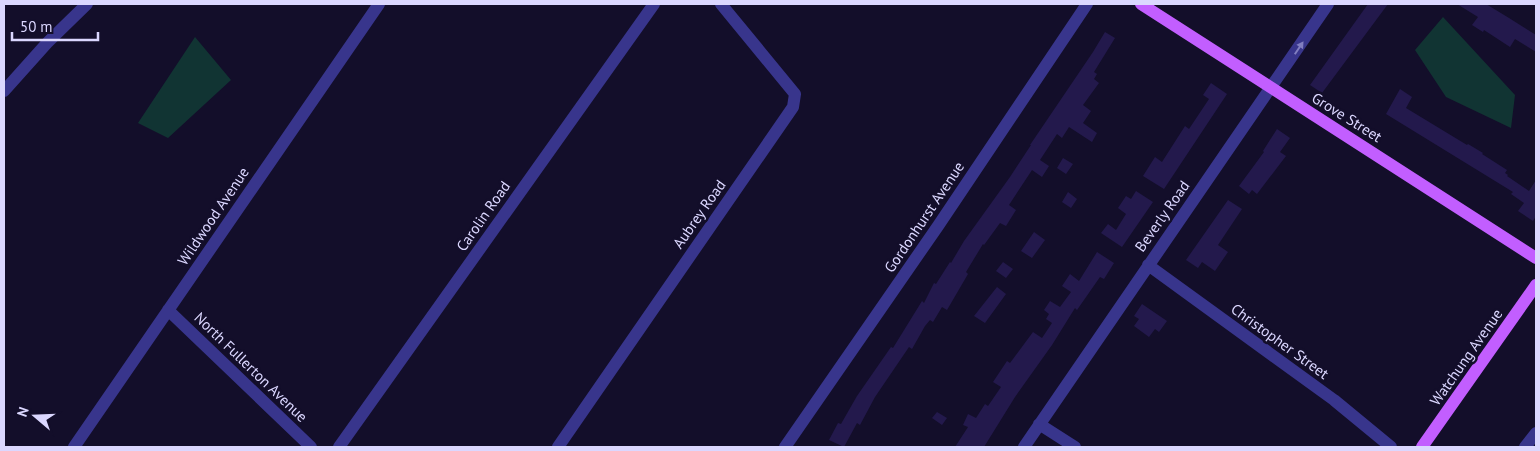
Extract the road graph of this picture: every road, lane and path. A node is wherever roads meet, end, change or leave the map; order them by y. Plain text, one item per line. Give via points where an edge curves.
1 (87, 4) edge
2 (379, 4) edge
3 (654, 4) edge
4 (721, 4) edge
5 (1087, 4) edge
6 (1141, 4) edge
7 (1328, 4) edge
8 (1272, 88) junction
9 (4, 91) edge
10 (1536, 258) edge
11 (1148, 265) junction
12 (1536, 286) edge
13 (168, 310) junction
14 (1040, 424) junction
15 (1536, 433) edge
16 (74, 447) edge
17 (311, 447) edge
18 (339, 447) edge
19 (558, 447) edge
20 (785, 447) edge
21 (1024, 447) edge
22 (1075, 447) edge
23 (1391, 447) edge
24 (1422, 447) edge
25 (1526, 447) edge

1 - 9 street
2 - 13 street, Wildwood Avenue
3 - 18 street, Carolin Road
4 - 19 street, Aubrey Road via 795,94 793,107
5 - 20 street, Gordonhurst Avenue
6 - 8 main road, Grove Street
8 -> 7 street, Beverly Road
8 - 10 main road, Grove Street
8 - 11 street, Beverly Road
11 - 14 street, Beverly Road
11 - 23 street, Christopher Street via 1334,400
12 - 24 main road, Watchung Avenue
13 - 16 street, Wildwood Avenue
13 - 17 street, North Fullerton Avenue
14 - 21 street, Beverly Road
14 - 22 street
15 - 25 street

